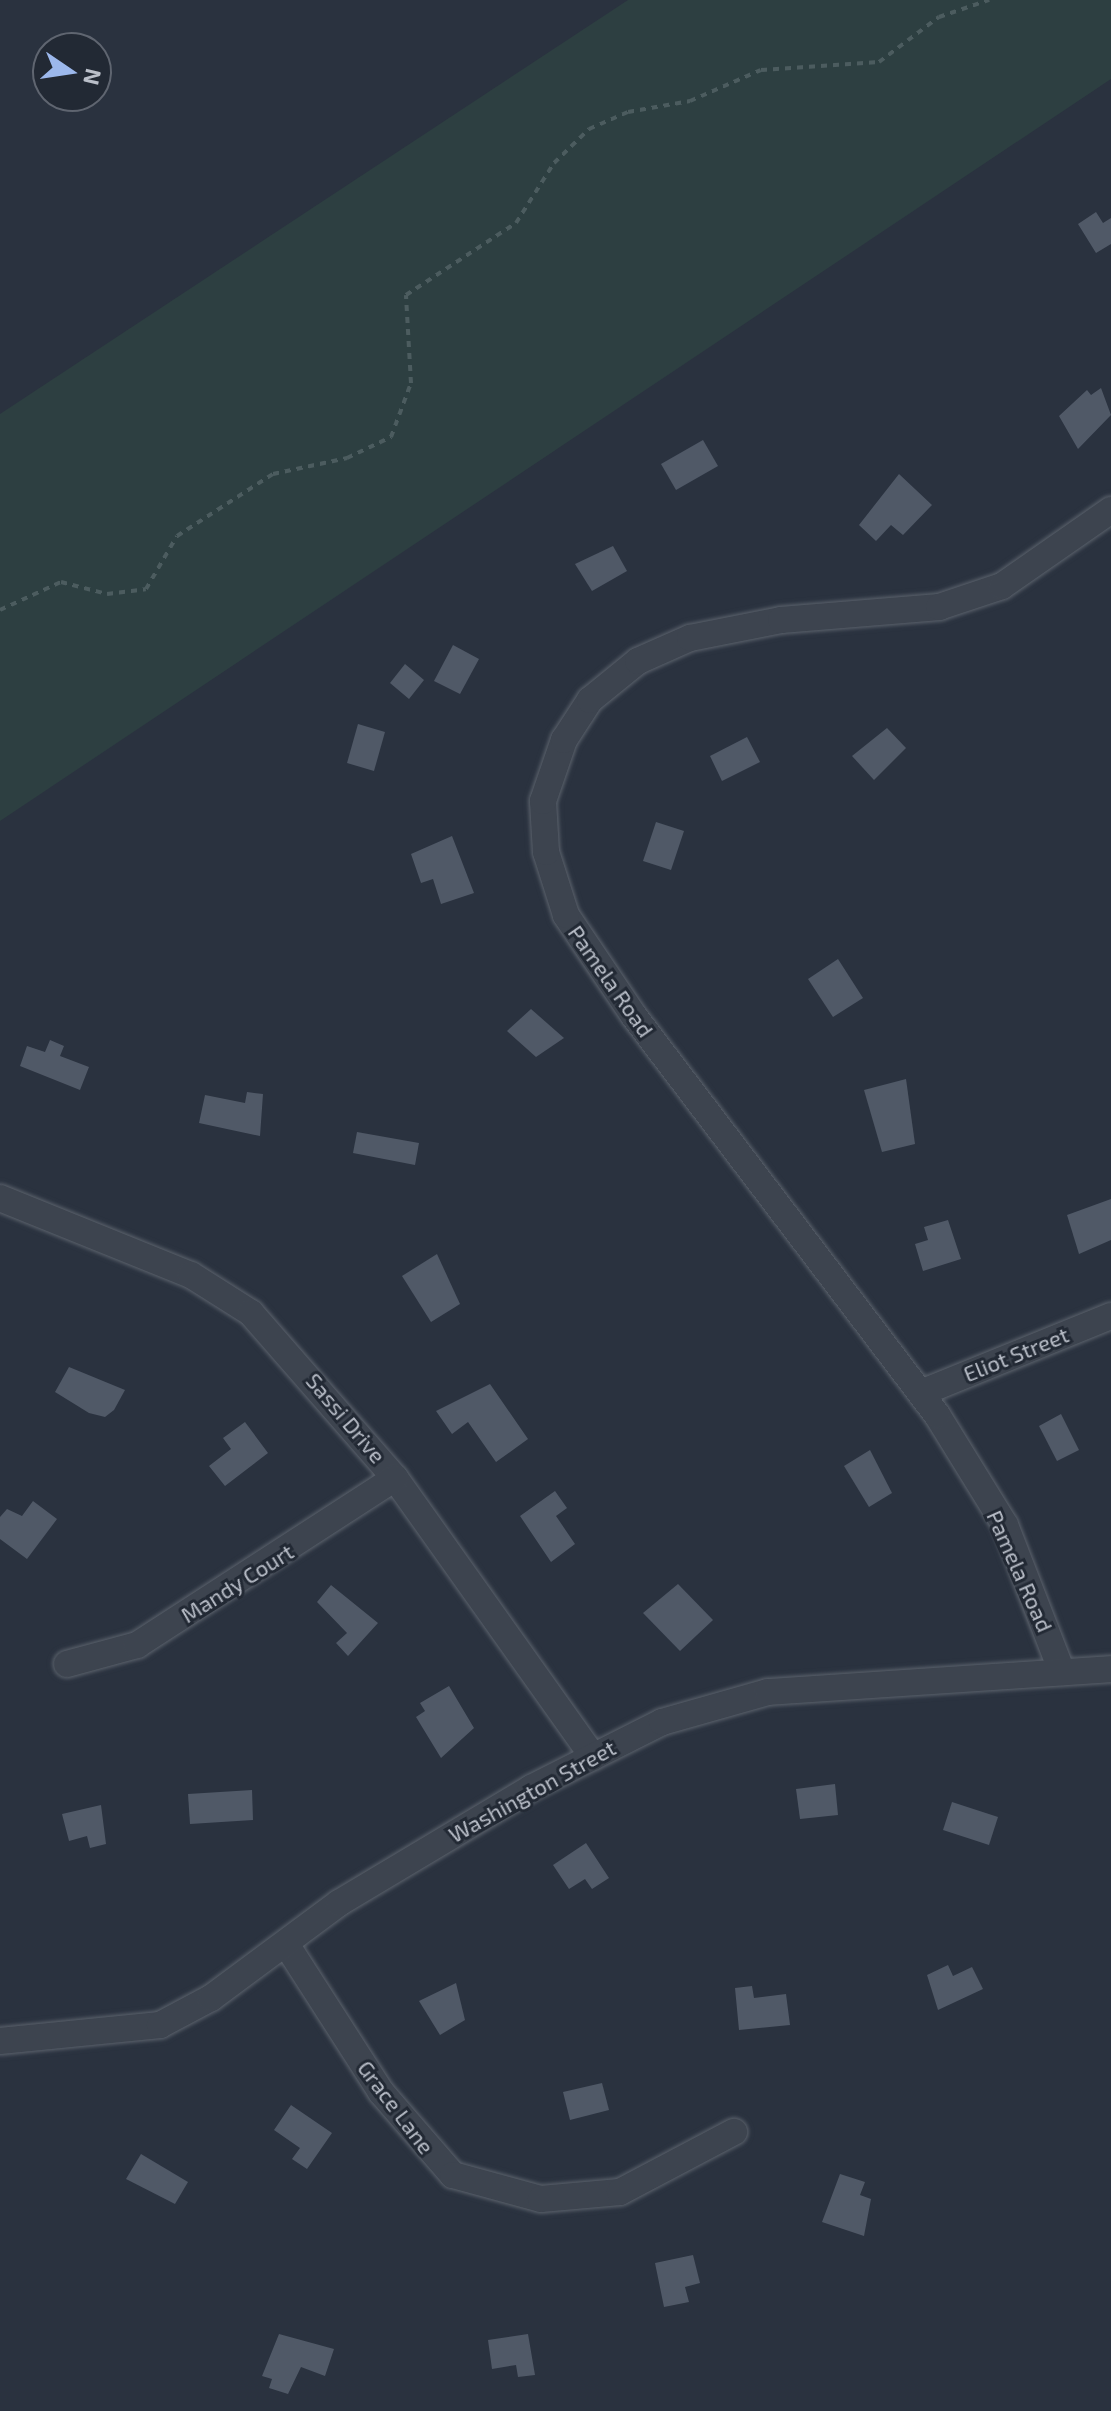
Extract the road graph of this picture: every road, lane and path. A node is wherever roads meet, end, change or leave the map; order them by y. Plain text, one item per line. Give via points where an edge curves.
1 (989, 0) edge
2 (1111, 510) edge
3 (0, 610) edge
4 (0, 1198) edge
5 (1111, 1316) edge
6 (921, 1393) junction
7 (395, 1478) junction
8 (67, 1664) dead end
9 (1111, 1669) edge
10 (1062, 1672) junction
11 (593, 1757) junction
12 (286, 1944) junction
13 (0, 2041) edge
14 (734, 2132) dead end

1 - 3 path via 939,17 879,62 761,70 690,101 628,112 589,129 554,163 516,223 466,259 422,278 406,295 411,383 391,437 347,458 273,474 177,536 146,589 107,594 61,582
2 - 6 street, Pamela Road via 1002,586 939,607 781,620 690,638 638,661 590,700 564,740 543,801 546,852 566,915 634,1016
4 - 7 street, Sassi Drive via 191,1275 251,1313
5 - 6 street, Eliot Street
6 - 10 street, Pamela Road via 1005,1525
7 - 8 street, Mandy Court via 137,1645
7 - 11 street, Sassi Drive
9 - 10 street, Washington Street
10 - 11 street, Washington Street via 768,1692 662,1722
11 - 12 street, Washington Street via 339,1903
12 - 13 street, Washington Street via 160,2025
12 - 14 street, Grace Lane via 381,2092 453,2175 541,2199 620,2192

